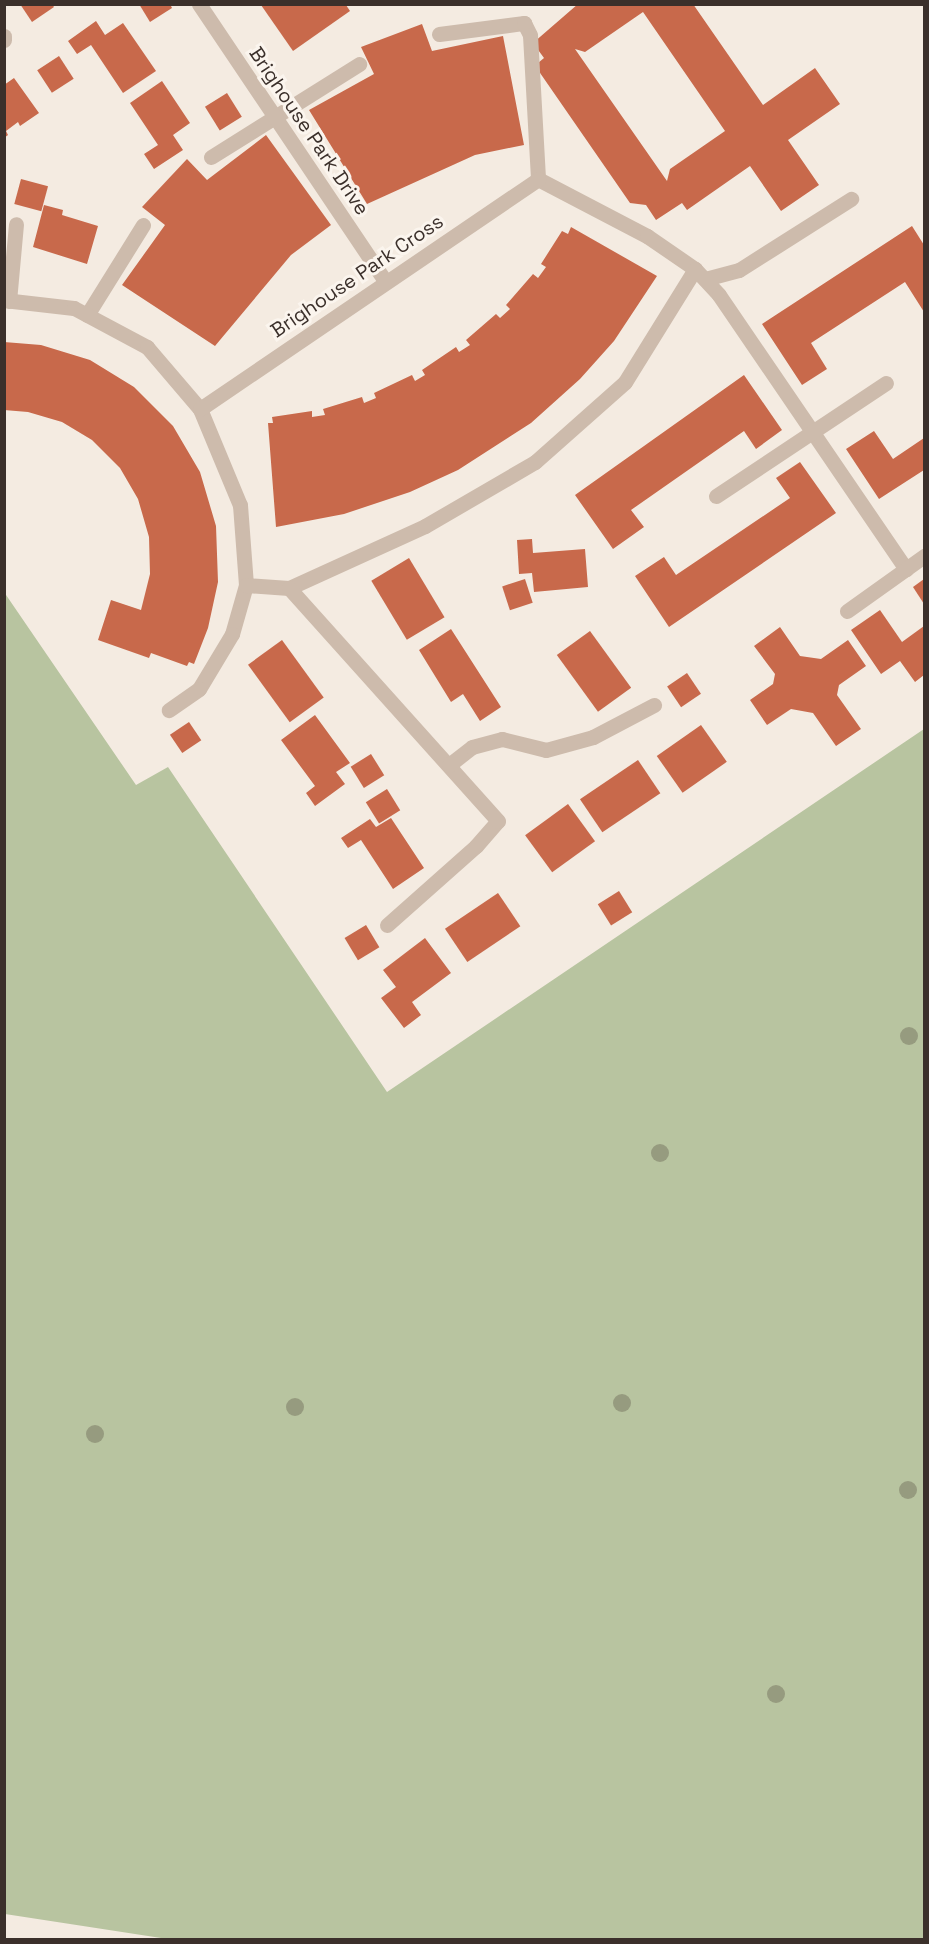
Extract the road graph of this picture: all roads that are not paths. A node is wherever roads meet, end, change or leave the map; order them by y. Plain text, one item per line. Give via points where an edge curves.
1 (199, 4) edge
2 (440, 34) dead end
3 (359, 64) dead end
4 (274, 116) junction
5 (211, 157) dead end
6 (538, 179) junction
7 (850, 199) dead end
8 (15, 224) dead end
9 (143, 225) dead end
10 (700, 274) junction
11 (385, 281) junction
12 (7, 301) edge
13 (87, 315) junction
14 (886, 383) dead end
15 (200, 409) junction
16 (812, 430) junction
17 (716, 496) dead end
18 (924, 556) edge
19 (906, 569) junction
20 (246, 585) junction
21 (289, 588) junction
22 (847, 612) dead end
23 (654, 705) dead end
24 (169, 710) dead end
25 (449, 765) junction
26 (387, 925) dead end

1 - 4 street, Brighouse Park Drive
2 - 6 street via 525,23 530,35
3 - 4 street
4 - 5 street
4 - 11 street, Brighouse Park Drive
6 - 10 street via 647,236
6 - 11 street, Brighouse Park Cross
7 - 10 street via 739,270
8 - 12 street
9 - 13 street
10 - 16 street
10 - 21 street via 625,382 535,462 425,526
11 - 15 street, Brighouse Park Cross
12 - 13 street via 74,308
13 - 15 street via 147,347
14 - 16 street
15 - 20 street via 240,505
16 - 17 street
16 - 19 street
18 - 19 street
19 - 22 street
20 - 21 street
20 - 24 street via 232,634 215,669 199,689
21 - 25 street
23 - 25 street via 594,737 546,750 502,739 472,747
25 - 26 street via 498,822

